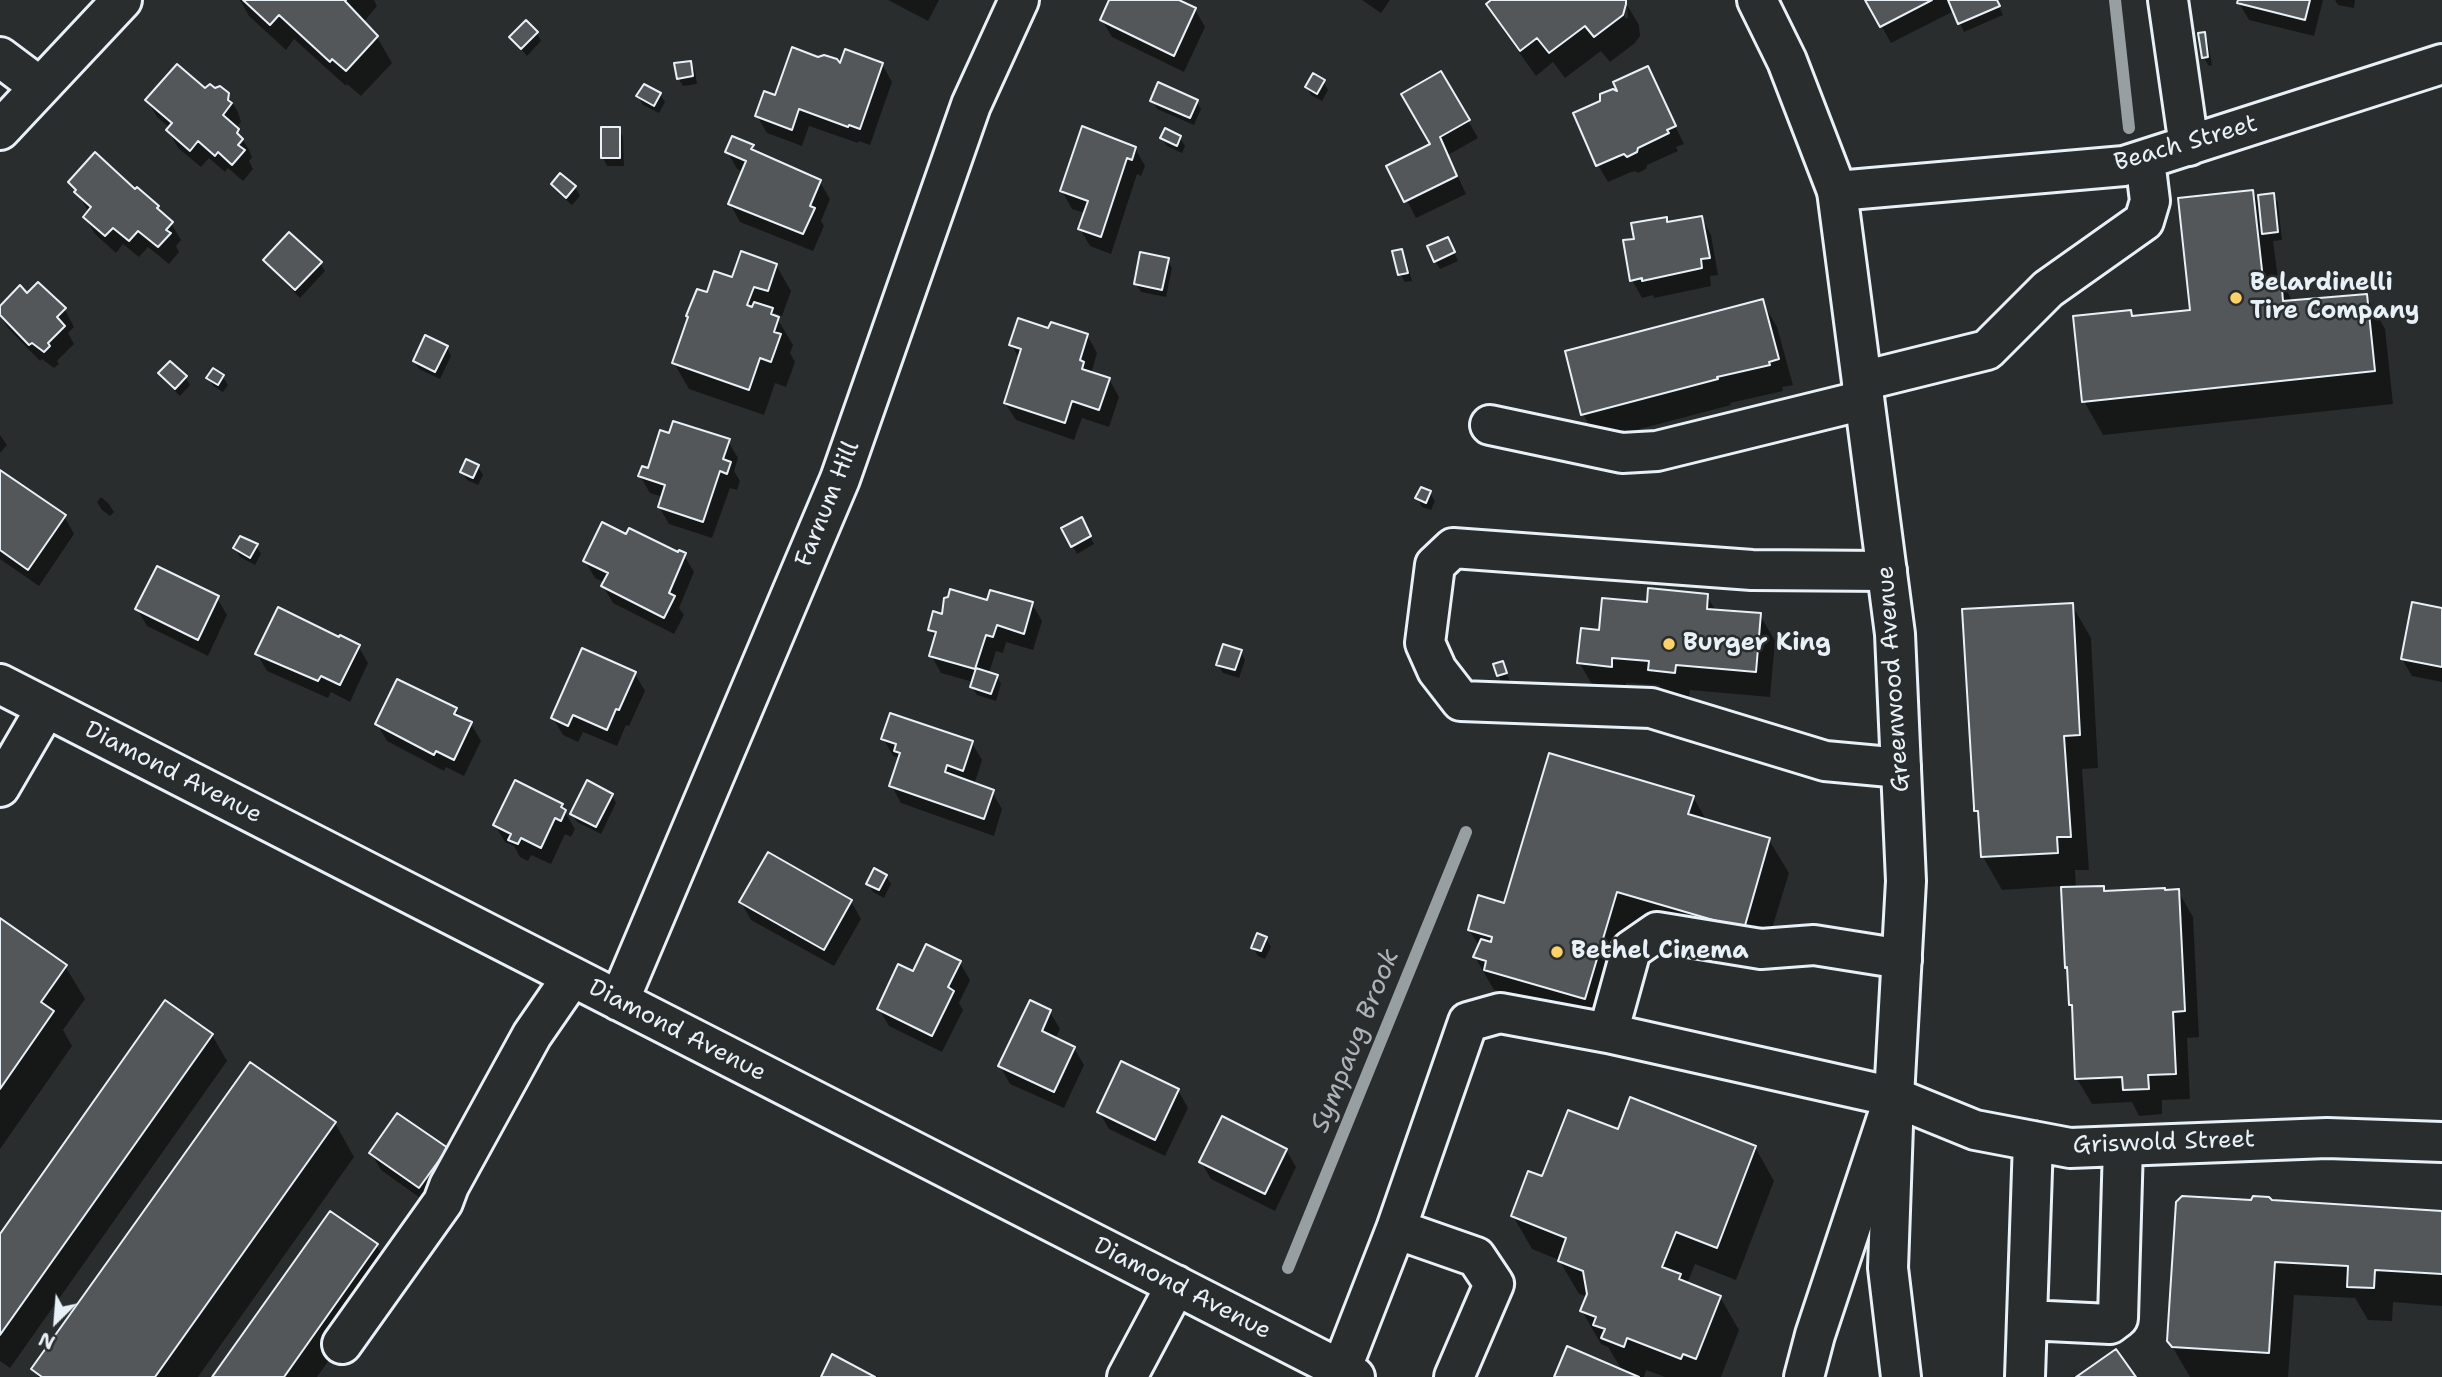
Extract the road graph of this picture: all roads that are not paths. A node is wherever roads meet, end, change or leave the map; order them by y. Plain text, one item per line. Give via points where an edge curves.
1 (122, 0) edge
2 (1019, 0) edge
3 (1757, 0) edge
4 (2168, 0) edge
5 (0, 57) edge
6 (2442, 64) edge
7 (40, 87) junction
8 (0, 130) edge
9 (2189, 146) junction
10 (2144, 160) junction
11 (1837, 191) junction
12 (1863, 391) junction
13 (1490, 425) dead end
14 (1887, 571) junction
15 (0, 684) edge
16 (46, 708) junction
17 (1901, 768) junction
18 (0, 787) edge
19 (1902, 959) junction
20 (572, 977) junction
21 (619, 1001) junction
22 (1608, 1033) junction
23 (1894, 1097) junction
24 (2034, 1141) junction
25 (2442, 1142) edge
26 (2123, 1146) junction
27 (1396, 1229) junction
28 (1176, 1285) junction
29 (2027, 1320) junction
30 (342, 1344) dead end
31 (1348, 1373) edge
32 (1127, 1377) edge
33 (1454, 1377) edge
34 (1804, 1377) edge
35 (1901, 1377) edge
36 (2025, 1377) edge

1 - 7 street
2 - 21 street, Farnum Hill via 971,105 840,479
3 - 11 street, Greenwood Avenue via 1787,61
4 - 9 street
5 - 7 street
6 - 9 street, Beach Street
7 - 8 street
9 - 10 street, Beach Street
10 - 11 street, Beach Street via 2124,166
10 - 12 street via 2150,201 2144,221 2048,289 1987,350
11 - 12 street, Greenwood Avenue
12 - 13 street via 1657,451 1622,453
12 - 14 street, Greenwood Avenue
14 - 17 street, Greenwood Avenue via 1895,634
14 - 17 street via 1752,570 1453,548 1435,565 1425,643 1437,670 1461,701 1651,708 1825,761
15 - 16 street, Diamond Avenue
16 - 18 street
16 - 20 street, Diamond Avenue
17 - 19 street, Greenwood Avenue via 1906,881
19 - 22 street via 1814,945 1761,948 1657,932 1632,950
19 - 23 street, Greenwood Avenue
20 - 21 street, Diamond Avenue
20 - 30 street via 532,1035 443,1202
21 - 28 street, Diamond Avenue
22 - 23 street, Griswold Street
22 - 27 street, Griswold Street via 1500,1013 1468,1022
23 - 24 street, Griswold Street via 1975,1130
23 - 34 street
23 - 35 street, Greenwood Avenue via 1888,1268
24 - 26 street, Griswold Street via 2070,1148
24 - 29 street
25 - 26 street, Griswold Street via 2326,1138
26 - 29 street via 2118,1318 2110,1324
27 - 31 street
27 - 33 street via 1476,1257 1494,1284
28 - 31 street, Diamond Avenue
28 - 32 street
29 - 36 street

